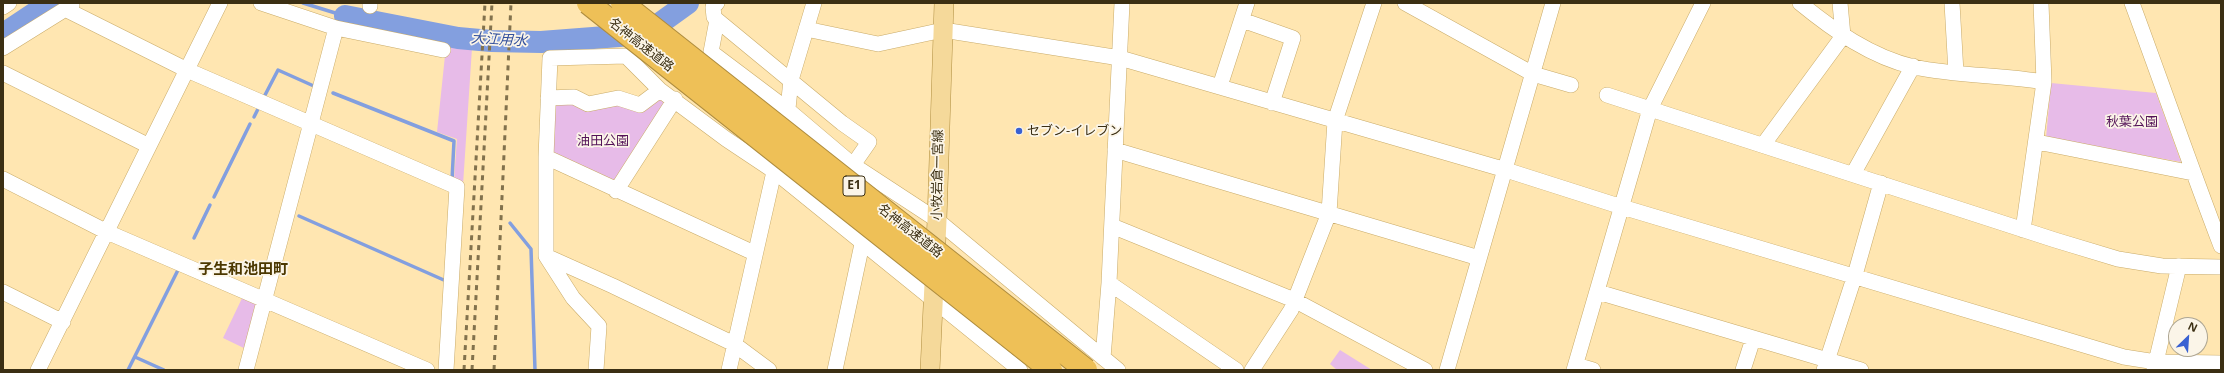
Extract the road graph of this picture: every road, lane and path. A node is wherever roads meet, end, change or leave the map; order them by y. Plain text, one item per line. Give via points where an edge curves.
1 (9, 3) edge
2 (220, 3) edge
3 (260, 3) edge
4 (588, 3) edge
5 (622, 3) edge
6 (717, 3) edge
7 (814, 3) edge
8 (944, 3) edge
9 (1122, 3) edge
10 (1247, 3) edge
11 (1374, 3) edge
12 (1405, 3) edge
13 (1553, 3) edge
14 (1702, 3) edge
15 (1800, 3) edge
16 (1840, 3) edge
17 (1952, 3) edge
18 (2041, 3) edge
19 (2134, 4) edge
20 (70, 6) edge
21 (3, 7) edge
22 (717, 20) junction
23 (1242, 20) junction
24 (336, 28) junction
25 (806, 29) junction
26 (943, 30) junction
27 (1844, 36) junction
28 (3, 48) edge
29 (443, 50) dead end
30 (1120, 58) junction
31 (1913, 66) junction
32 (187, 70) junction
33 (3, 73) edge
34 (1956, 73) junction
35 (1533, 74) junction
36 (791, 80) junction
37 (2044, 82) junction
38 (1571, 85) dead end
39 (1220, 86) junction
40 (660, 90) junction
41 (1607, 95) dead end
42 (548, 98) junction
43 (675, 99) junction
44 (1272, 103) junction
45 (1650, 109) junction
46 (788, 110) junction
47 (1335, 121) junction
48 (311, 124) junction
49 (2037, 142) junction
50 (1763, 145) junction
51 (150, 146) junction
52 (1115, 150) junction
53 (546, 157) junction
54 (854, 165) junction
55 (1506, 170) junction
56 (774, 171) junction
57 (2193, 173) junction
58 (1853, 174) junction
59 (3, 179) edge
60 (1881, 183) junction
61 (616, 191) junction
62 (1622, 207) junction
63 (1329, 213) junction
64 (937, 220) junction
65 (1112, 226) junction
66 (2023, 230) junction
67 (107, 232) junction
68 (862, 244) junction
69 (2221, 246) edge
70 (754, 253) junction
71 (546, 256) junction
72 (1479, 258) junction
73 (2179, 266) junction
74 (2221, 267) edge
75 (1855, 275) junction
76 (1110, 283) junction
77 (3, 292) edge
78 (1598, 292) junction
79 (265, 299) junction
80 (934, 300) junction
81 (1294, 300) junction
82 (63, 322) junction
83 (1753, 339) junction
84 (734, 344) junction
85 (2221, 363) edge
86 (1094, 364) edge
87 (1826, 365) edge
88 (2155, 366) edge
89 (1575, 367) edge
90 (38, 370) edge
91 (246, 370) edge
92 (427, 370) edge
93 (446, 370) edge
94 (596, 370) edge
95 (729, 370) edge
96 (769, 370) edge
97 (835, 370) edge
98 (930, 370) edge
99 (1020, 370) edge
100 (1051, 370) edge
101 (1118, 370) edge
102 (1236, 370) edge
103 (1252, 370) edge
104 (1426, 370) edge
105 (1447, 370) edge
106 (1593, 370) edge
107 (1743, 370) edge
108 (1861, 370) edge

1 - 21 street
2 - 32 street
3 - 24 street
4 - 100 highway, 名神高速道路 / E1, bridge
5 - 86 highway, 名神高速道路 / E1, bridge
6 - 22 street via 713,7
7 - 25 street
8 - 26 main road, 小牧岩倉一宮線
9 - 30 street
10 - 23 street
11 - 47 street
12 - 35 street
13 - 35 street
14 - 45 street
15 - 27 street
16 - 27 street
17 - 34 street
18 - 37 street
19 - 57 street
20 - 28 street
20 - 32 street
22 - 36 street
22 - 46 street via 711,52
23 - 39 street
23 - 44 street via 1293,38
24 - 29 street
24 - 48 street
25 - 26 street via 878,44
25 - 36 street
26 - 30 street
26 - 64 main road, 小牧岩倉一宮線
27 - 31 street via 1873,51
27 - 50 street
30 - 39 street
30 - 52 street
31 - 34 street
31 - 58 street
32 - 48 street
32 - 51 street
33 - 51 street
34 - 37 street
35 - 38 street
35 - 55 street
36 - 46 street
36 - 54 street via 869,142
37 - 49 street
39 - 44 street
40 - 42 street via 640,105 618,98 588,104 574,97
40 - 42 street via 626,56 550,58
40 - 43 street
41 - 45 street
42 - 53 street
43 - 56 street via 726,139
43 - 61 street
44 - 47 street
45 - 50 street
45 - 62 street
46 - 54 street
46 - 56 street
47 - 55 street
47 - 63 street
48 - 79 street
48 - 93 street via 457,187
49 - 57 street
49 - 66 street
50 - 58 street
51 - 67 street
52 - 63 street
52 - 65 street
53 - 61 street
53 - 71 street
54 - 64 street
55 - 62 street
55 - 72 street
56 - 68 street
56 - 70 street
57 - 69 street
58 - 60 street
59 - 67 street
60 - 66 street
60 - 75 street
61 - 70 street
62 - 75 street
62 - 78 street
63 - 72 street
63 - 81 street
64 - 80 main road, 小牧岩倉一宮線
64 - 86 street
65 - 76 street
65 - 81 street
66 - 73 street via 2118,259
67 - 79 street
67 - 82 street
68 - 80 street
68 - 97 street
70 - 84 street
71 - 84 street
71 - 94 street via 572,298 599,326
72 - 105 street
73 - 74 street
73 - 88 street
75 - 87 street
75 - 88 street
76 - 86 street
76 - 102 street
77 - 82 street
78 - 83 street
78 - 89 street
79 - 91 street
79 - 92 street
80 - 98 main road, 小牧岩倉一宮線
80 - 99 street
81 - 103 street
81 - 104 street
82 - 90 street
83 - 87 street
83 - 107 street
84 - 95 street
84 - 96 street
85 - 88 street
86 - 101 street
87 - 108 street
89 - 106 street

